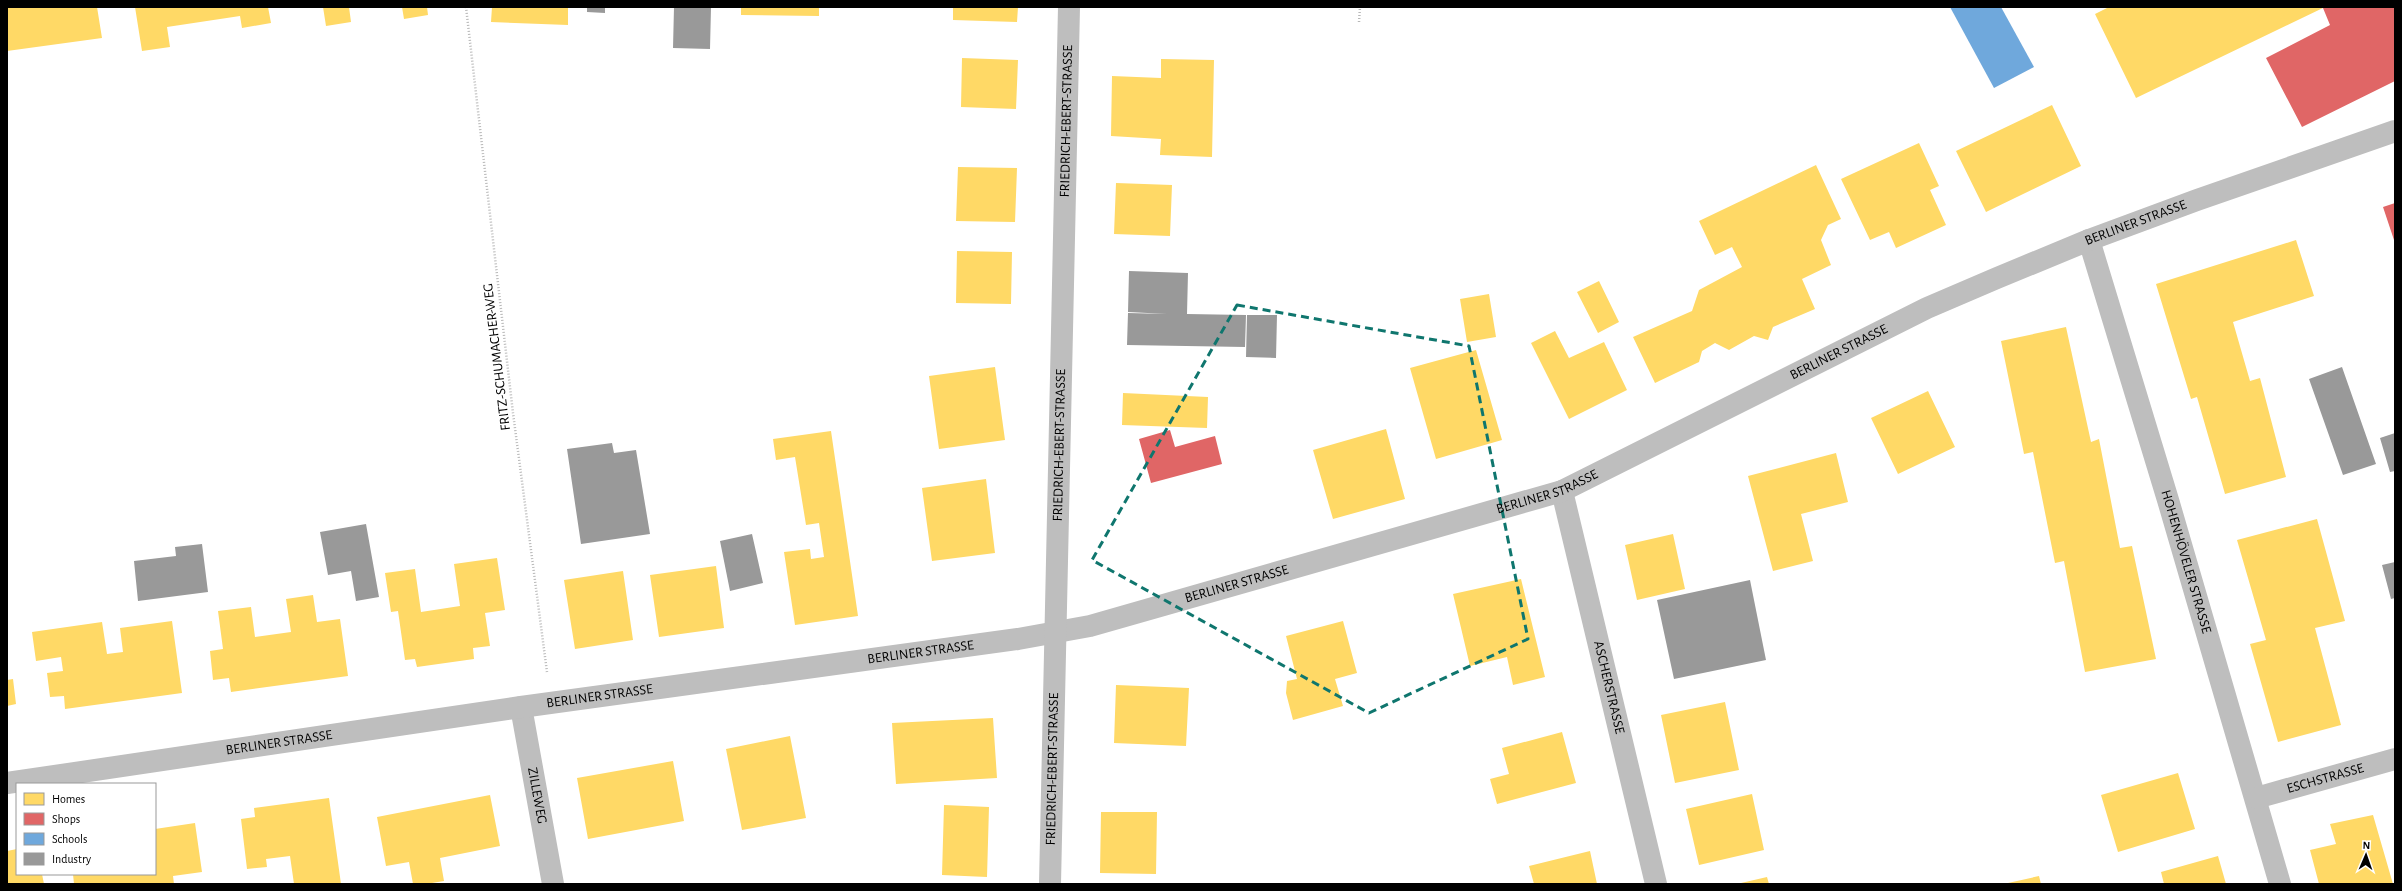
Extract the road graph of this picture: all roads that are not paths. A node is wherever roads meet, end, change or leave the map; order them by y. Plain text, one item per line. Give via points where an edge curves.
1 (1069, 7) edge
2 (2395, 131) edge
3 (2089, 240) junction
4 (1562, 491) junction
5 (1056, 633) junction
6 (521, 707) junction
7 (2395, 759) edge
8 (7, 783) edge
9 (2256, 798) junction
10 (553, 884) edge
11 (1050, 884) edge
12 (1656, 884) edge
13 (2280, 884) edge

1 - 5 street, FRIEDRICH-EBERT-STRASSE
2 - 3 street, BERLINER STRASSE via 2285,168
3 - 4 street, BERLINER STRASSE via 1927,308
3 - 9 street, HOHENHÖVELER STRASSE
4 - 5 street, BERLINER STRASSE via 1090,626
4 - 12 street, ASCHERSTRASSE
5 - 6 street, BERLINER STRASSE
5 - 11 street, FRIEDRICH-EBERT-STRASSE
6 - 8 street, BERLINER STRASSE
6 - 10 street, ZILLEWEG
7 - 9 street, ESCHSTRASSE
9 - 13 street, HOHENHÖVELER STRASSE

